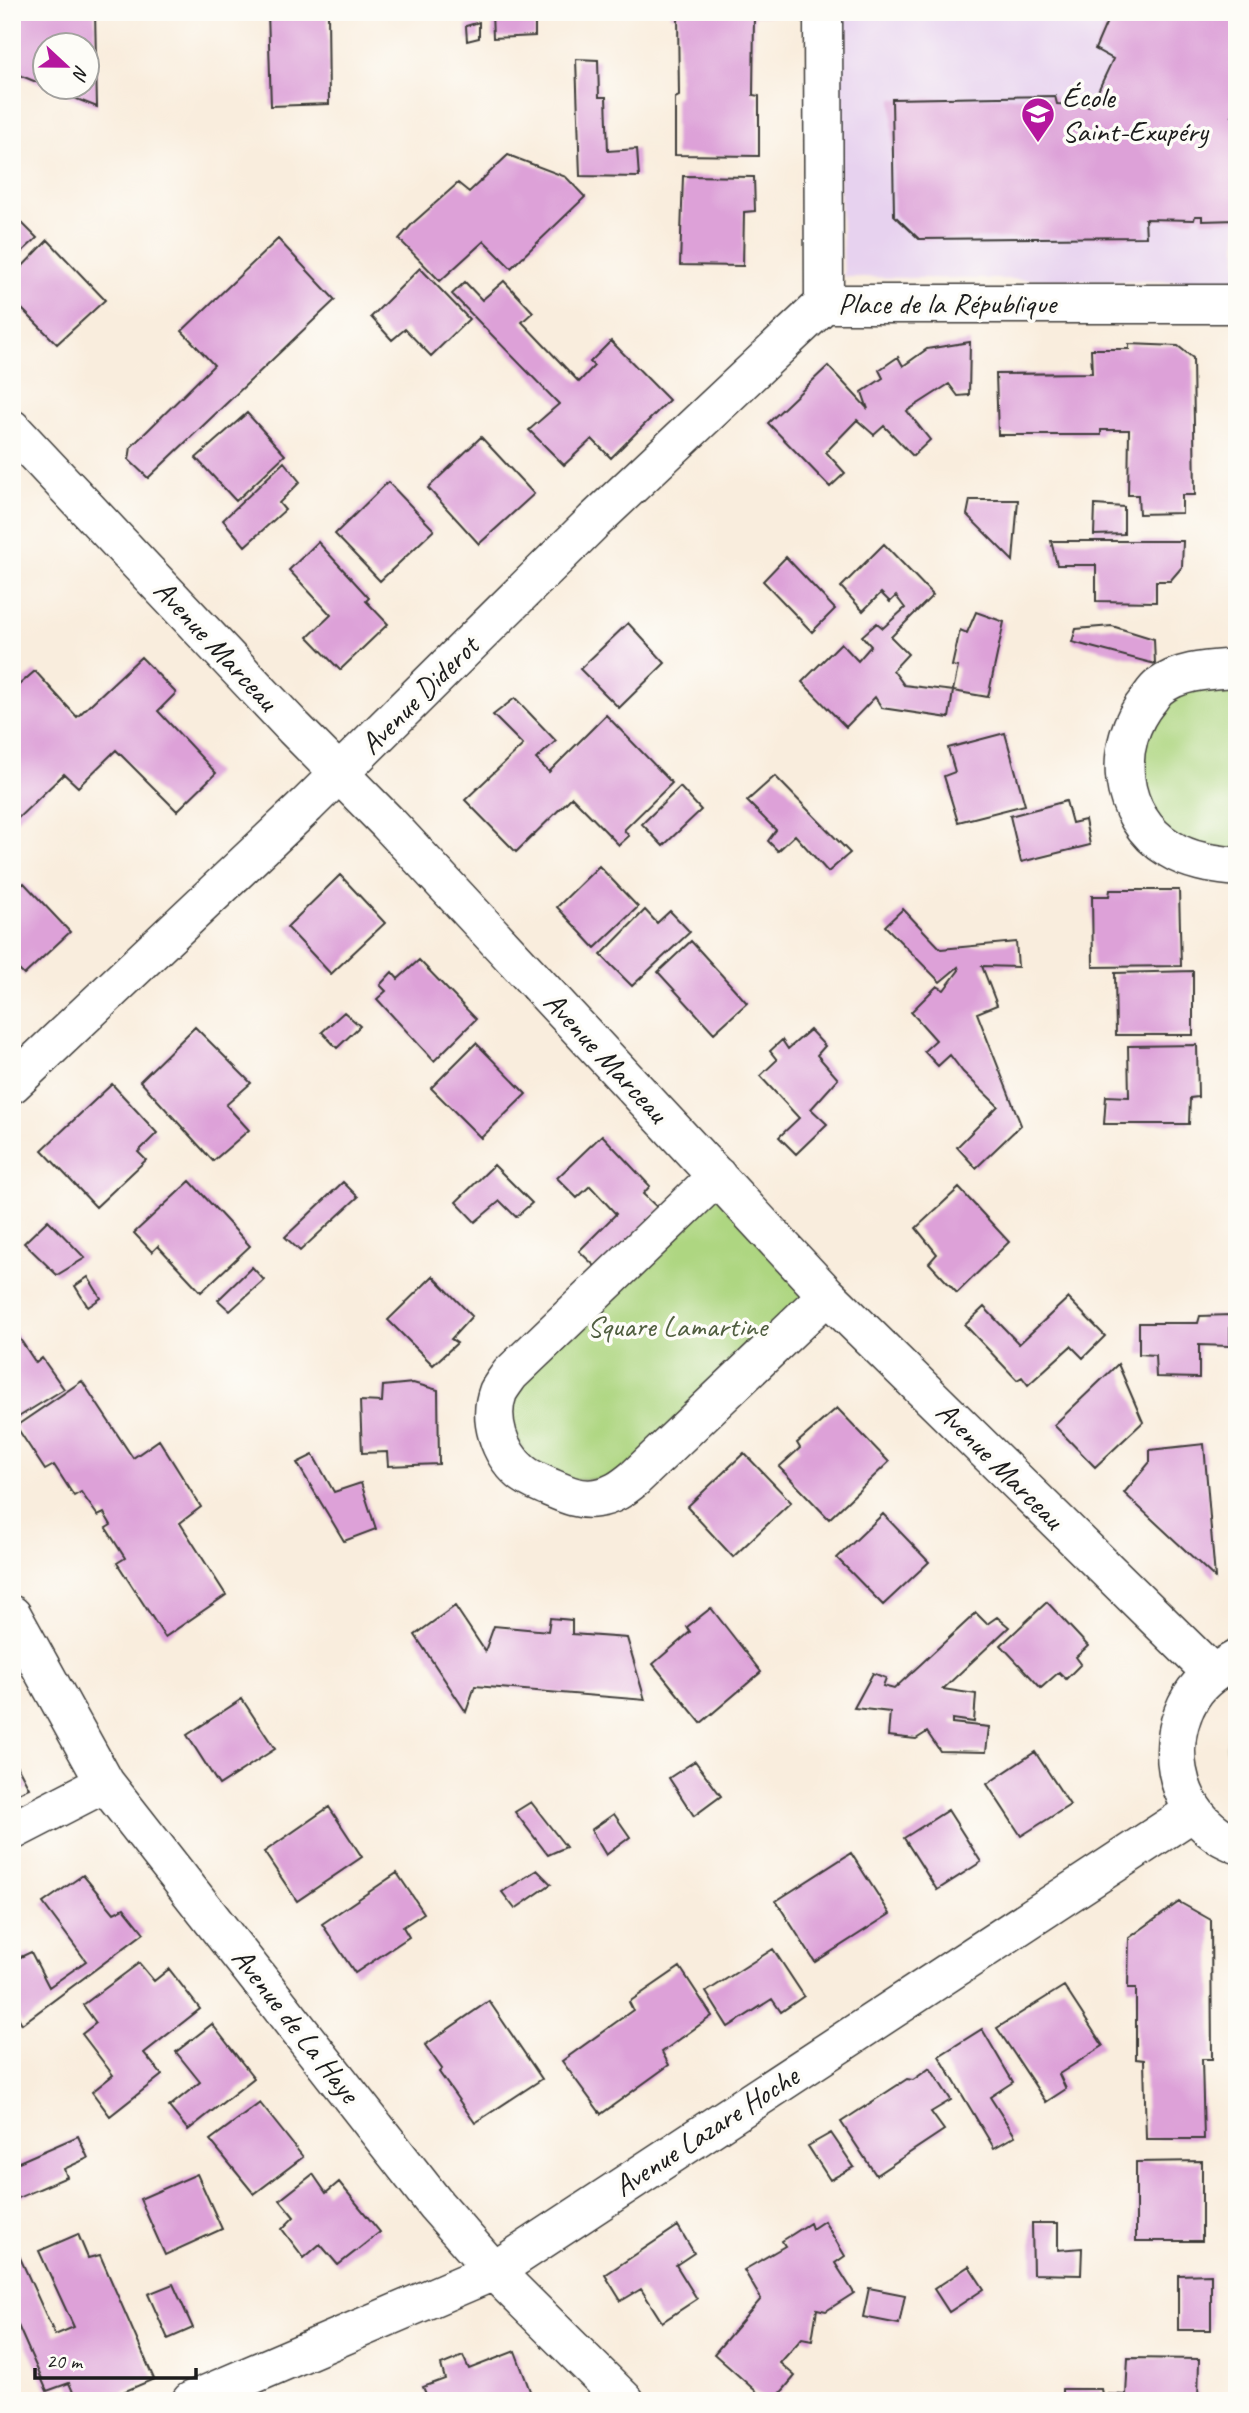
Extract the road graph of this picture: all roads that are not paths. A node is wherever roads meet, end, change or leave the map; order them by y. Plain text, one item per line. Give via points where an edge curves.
1 (823, 12) edge
2 (824, 304) junction
3 (1237, 304) edge
4 (12, 429) edge
5 (1237, 668) edge
6 (339, 774) junction
7 (1237, 867) edge
8 (12, 1084) edge
9 (716, 1176) junction
10 (827, 1295) junction
11 (12, 1615) edge
12 (1224, 1666) edge
13 (105, 1783) junction
14 (1194, 1811) junction
15 (12, 1830) edge
16 (1237, 1844) edge
17 (494, 2271) junction
18 (191, 2401) edge
19 (625, 2401) edge

1 - 2 street, Place de la République
2 - 3 street, Place de la République
2 - 6 street, Avenue Diderot via 594,521
4 - 6 street, Avenue Marceau
5 - 7 street via 1189,673 1159,687 1137,713 1126,739 1124,771 1129,800 1148,830 1167,848 1192,861
6 - 8 street, Avenue Diderot
6 - 9 street, Avenue Marceau
9 - 10 street, Avenue Marceau
9 - 10 street via 510,1374 498,1392 496,1435 519,1471 575,1498 597,1499 618,1492
10 - 12 street, Avenue Marceau
11 - 13 street, Avenue de La Haye
12 - 14 street via 1192,1696 1178,1723 1175,1754 1180,1783
13 - 15 street
13 - 17 street, Avenue de La Haye via 436,2204
14 - 16 street via 1217,1834
14 - 17 street, Avenue Lazare Hoche
17 - 18 street, Avenue Lazare Hoche
17 - 19 street, Avenue de La Haye

